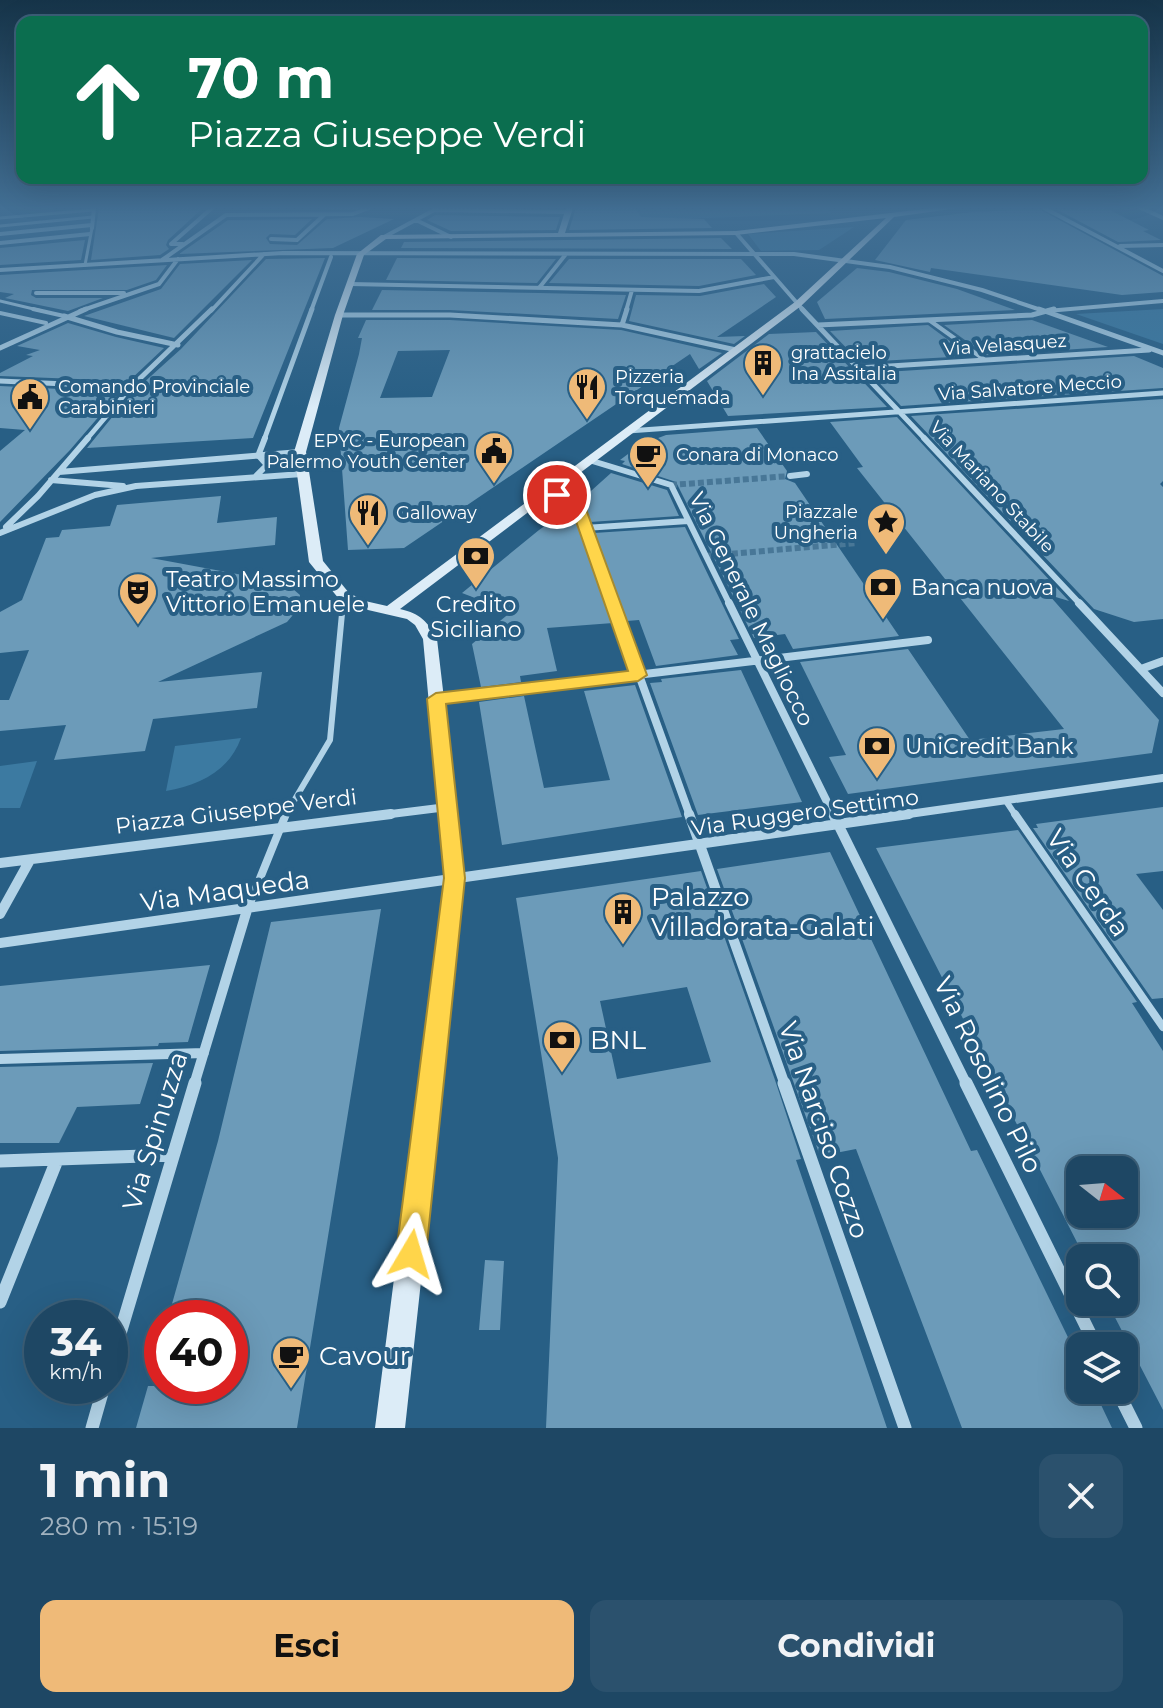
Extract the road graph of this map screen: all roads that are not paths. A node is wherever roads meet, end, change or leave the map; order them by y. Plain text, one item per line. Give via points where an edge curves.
1 (166, 275) edge
2 (244, 275) edge
3 (325, 275) edge
4 (353, 275) edge
5 (550, 275) edge
6 (772, 275) edge
7 (829, 275) edge
8 (931, 275) edge
9 (774, 277) junction
10 (350, 284) junction
11 (539, 288) junction
12 (632, 290) junction
13 (36, 293) dead end
14 (129, 293) junction
15 (0, 301) edge
16 (1163, 301) edge
17 (12, 304) junction
18 (798, 304) junction
19 (1044, 311) junction
20 (0, 312) edge
21 (339, 315) junction
22 (64, 316) junction
23 (929, 320) junction
24 (46, 323) junction
25 (622, 325) junction
26 (818, 325) junction
27 (178, 345) junction
28 (0, 348) edge
29 (736, 350) junction
30 (1153, 350) junction
31 (1163, 351) edge
32 (985, 360) junction
33 (858, 368) junction
34 (0, 381) edge
35 (129, 390) junction
36 (1163, 393) edge
37 (899, 411) junction
38 (627, 431) junction
39 (300, 452) junction
40 (258, 456) junction
41 (589, 460) junction
42 (59, 472) junction
43 (302, 474) junction
44 (807, 474) dead end
45 (790, 476) tunnel mouth
46 (255, 477) junction
47 (51, 480) junction
48 (136, 486) junction
49 (547, 491) junction
50 (688, 521) junction
51 (585, 528) junction
52 (0, 533) edge
53 (344, 596) junction
54 (390, 610) junction
55 (928, 640) dead end
56 (756, 660) junction
57 (1163, 661) edge
58 (1141, 669) junction
59 (638, 675) junction
60 (1163, 693) edge
61 (436, 699) junction
62 (1162, 778) edge
63 (1006, 801) junction
64 (448, 807) junction
65 (839, 826) junction
66 (278, 828) junction
67 (701, 846) junction
68 (30, 860) junction
69 (0, 863) edge
70 (455, 878) junction
71 (247, 910) junction
72 (0, 914) edge
73 (0, 943) edge
74 (1163, 1027) edge
75 (204, 1053) junction
76 (0, 1059) edge
77 (173, 1155) junction
78 (57, 1160) junction
79 (0, 1161) edge
80 (0, 1302) edge
81 (128, 1306) edge
82 (1089, 1332) edge
83 (99, 1404) edge
84 (1124, 1404) edge
85 (92, 1428) edge
86 (390, 1428) edge
87 (905, 1428) edge
88 (1136, 1428) edge

1 - 14 street via 159,284
2 - 27 street
3 - 40 street
4 - 10 street
5 - 11 street
6 - 9 street, Via Mariano Stabile
7 - 18 street
8 - 19 street
9 - 12 street via 699,291
9 - 18 street, Via Mariano Stabile
10 - 11 street
10 - 21 street
11 - 12 street
12 - 25 street
13 - 14 street
14 - 22 street
15 - 17 lane
16 - 19 street
17 - 20 lane
17 - 22 lane
18 - 26 street, Via Mariano Stabile
18 - 29 street
19 - 23 street
19 - 30 street
20 - 24 lane
21 - 25 street
21 - 39 street
22 - 24 street
22 - 27 street
23 - 26 street
23 - 32 lane
24 - 28 street
25 - 29 street
26 - 33 street, Via Mariano Stabile
27 - 35 street
29 - 38 street
30 - 31 street, Via Velasquez
30 - 32 street, Via Velasquez
32 - 33 street, Via Velasquez
33 - 37 street, Via Mariano Stabile
34 - 35 street
35 - 42 street
36 - 37 street, Via Salvatore Meccio
37 - 38 street
37 - 58 street, Via Mariano Stabile
38 - 41 street
39 - 40 street
39 - 43 street
40 - 42 street
40 - 46 street via 267,465
41 - 49 street
41 - 50 street, Via Generale Magliocco via 671,485
42 - 47 street
43 - 46 street
43 - 53 street via 316,562
44 - 45 street
46 - 48 street
47 - 48 street
47 - 52 street
48 - 52 street via 83,499
49 - 51 street, Via Narciso Cozzo via 576,501
49 - 54 street
50 - 51 street
50 - 56 street, Via Generale Magliocco
51 - 59 street, Via Narciso Cozzo
53 - 54 street
53 - 66 lane via 330,740
54 - 61 street via 421,623 430,639
55 - 56 street
56 - 59 street
56 - 65 street, Via Generale Magliocco
57 - 58 street
58 - 60 street, Via Mariano Stabile
59 - 61 street
59 - 67 street, Via Narciso Cozzo
61 - 64 street
62 - 63 street, Via Ruggero Settimo
63 - 65 street, Via Ruggero Settimo
63 - 74 lane, Via Cerda
64 - 66 street, Piazza Giuseppe Verdi
64 - 70 street
65 - 67 street, Via Ruggero Settimo
65 - 82 street, Via Rosolino Pilo
66 - 68 street, Piazza Giuseppe Verdi
66 - 71 lane
67 - 70 street, Via Ruggero Settimo
67 - 87 street, Via Narciso Cozzo
68 - 69 street, Piazza Giuseppe Verdi
68 - 72 street
70 - 71 street, Via Maqueda
70 - 86 street
71 - 73 street, Via Maqueda
71 - 75 street, Via Spinuzza
75 - 76 street
75 - 77 street, Via Spinuzza
77 - 78 street
77 - 81 street, Via Spinuzza
78 - 79 street
78 - 80 street
83 - 85 street
84 - 88 street

